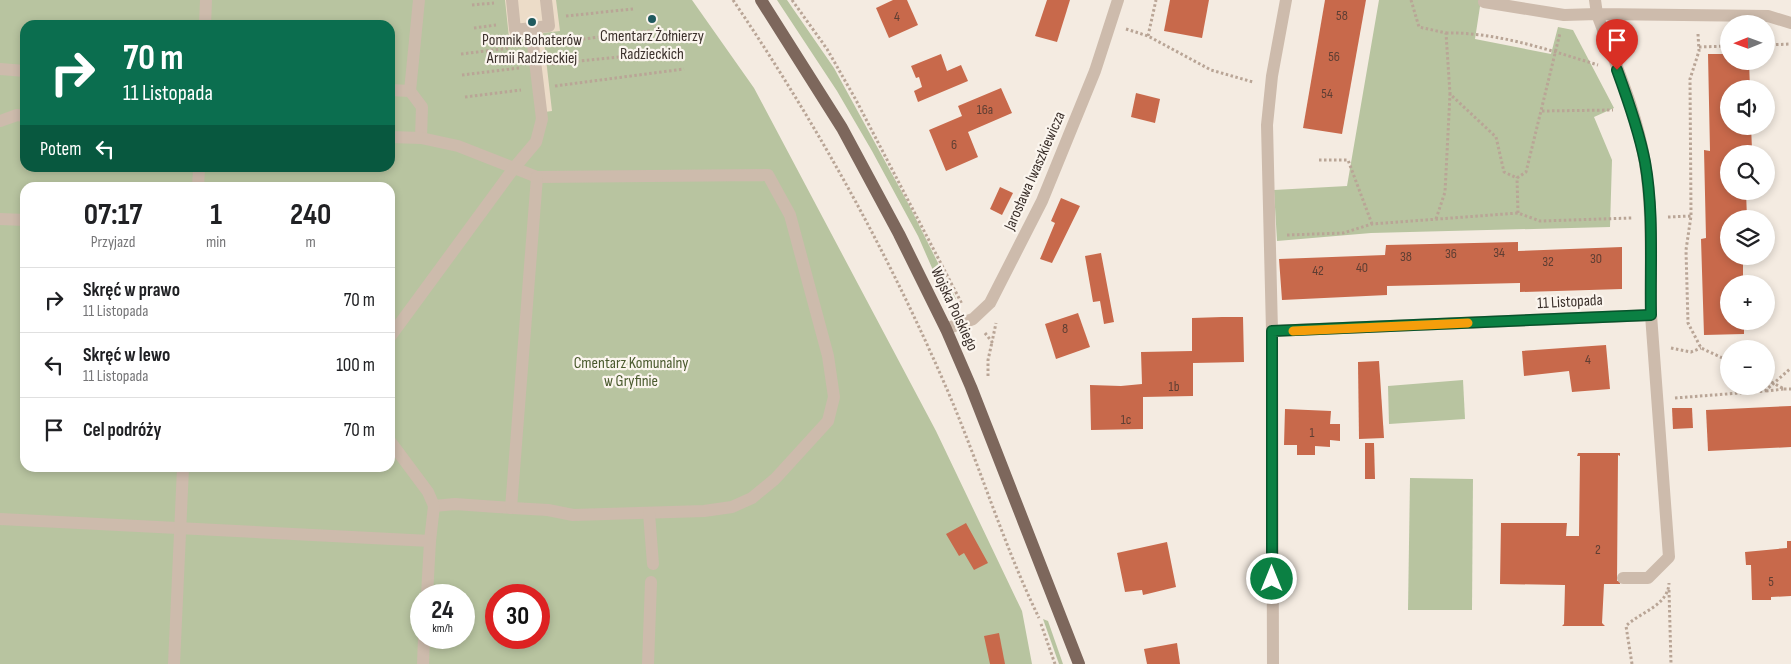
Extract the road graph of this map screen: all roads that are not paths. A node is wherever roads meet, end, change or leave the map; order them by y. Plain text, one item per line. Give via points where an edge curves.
1 (206, 0) edge
2 (419, 0) edge
3 (512, 0) edge
4 (546, 0) edge
5 (761, 0) edge
6 (1118, 0) edge
7 (1286, 0) edge
8 (1595, 0) edge
9 (1484, 2) dead end
10 (1597, 14) junction
11 (205, 20) edge
12 (1791, 23) edge
13 (531, 28) junction
14 (0, 70) edge
15 (20, 71) edge
16 (395, 90) edge
17 (410, 91) junction
18 (20, 115) edge
19 (0, 121) edge
20 (395, 136) edge
21 (421, 138) junction
22 (514, 168) junction
23 (537, 177) junction
24 (0, 219) edge
25 (20, 220) edge
26 (1651, 315) junction
27 (946, 329) junction
28 (395, 330) edge
29 (1272, 331) junction
30 (395, 449) edge
31 (183, 472) edge
32 (434, 506) junction
33 (511, 508) junction
34 (649, 513) junction
35 (0, 520) edge
36 (180, 529) junction
37 (430, 541) junction
38 (653, 564) dead end
39 (1623, 578) dead end
40 (651, 582) dead end
41 (428, 584) edge
42 (424, 649) edge
43 (1076, 660) edge
44 (174, 664) edge
45 (423, 664) edge
46 (648, 664) edge
47 (1273, 664) edge

1 - 11 street
2 - 17 street
3 - 13 street via 515,30
4 - 13 street via 549,26
5 - 27 main road, Wojska Polskiego via 842,128 900,234
6 - 27 street, Jarosława Iwaszkiewicza via 1096,71 1042,200 990,303 973,319
7 - 29 street via 1267,125
8 - 10 street
9 - 10 street via 1564,15
10 - 12 street via 1768,16
10 - 26 street via 1631,110 1645,162
13 - 22 street via 542,119 536,142
14 - 15 street
16 - 17 street
17 - 21 street via 422,107
18 - 19 street
20 - 21 street
21 - 22 street via 458,146
22 - 23 street
22 - 28 street
23 - 33 street
23 - 34 street via 768,175 790,215 828,356 834,397 828,421 775,479 752,498 732,507
24 - 25 street
26 - 29 street, 11 Listopada
26 - 39 street via 1669,557 1648,578
27 - 43 main road, Wojska Polskiego
29 - 47 street
30 - 32 street via 428,492
31 - 36 street
32 - 33 street via 455,504
32 - 37 street
33 - 34 street via 573,515
34 - 38 street
35 - 36 street
36 - 37 street
36 - 44 street
37 - 41 street
40 - 46 street
42 - 45 street

